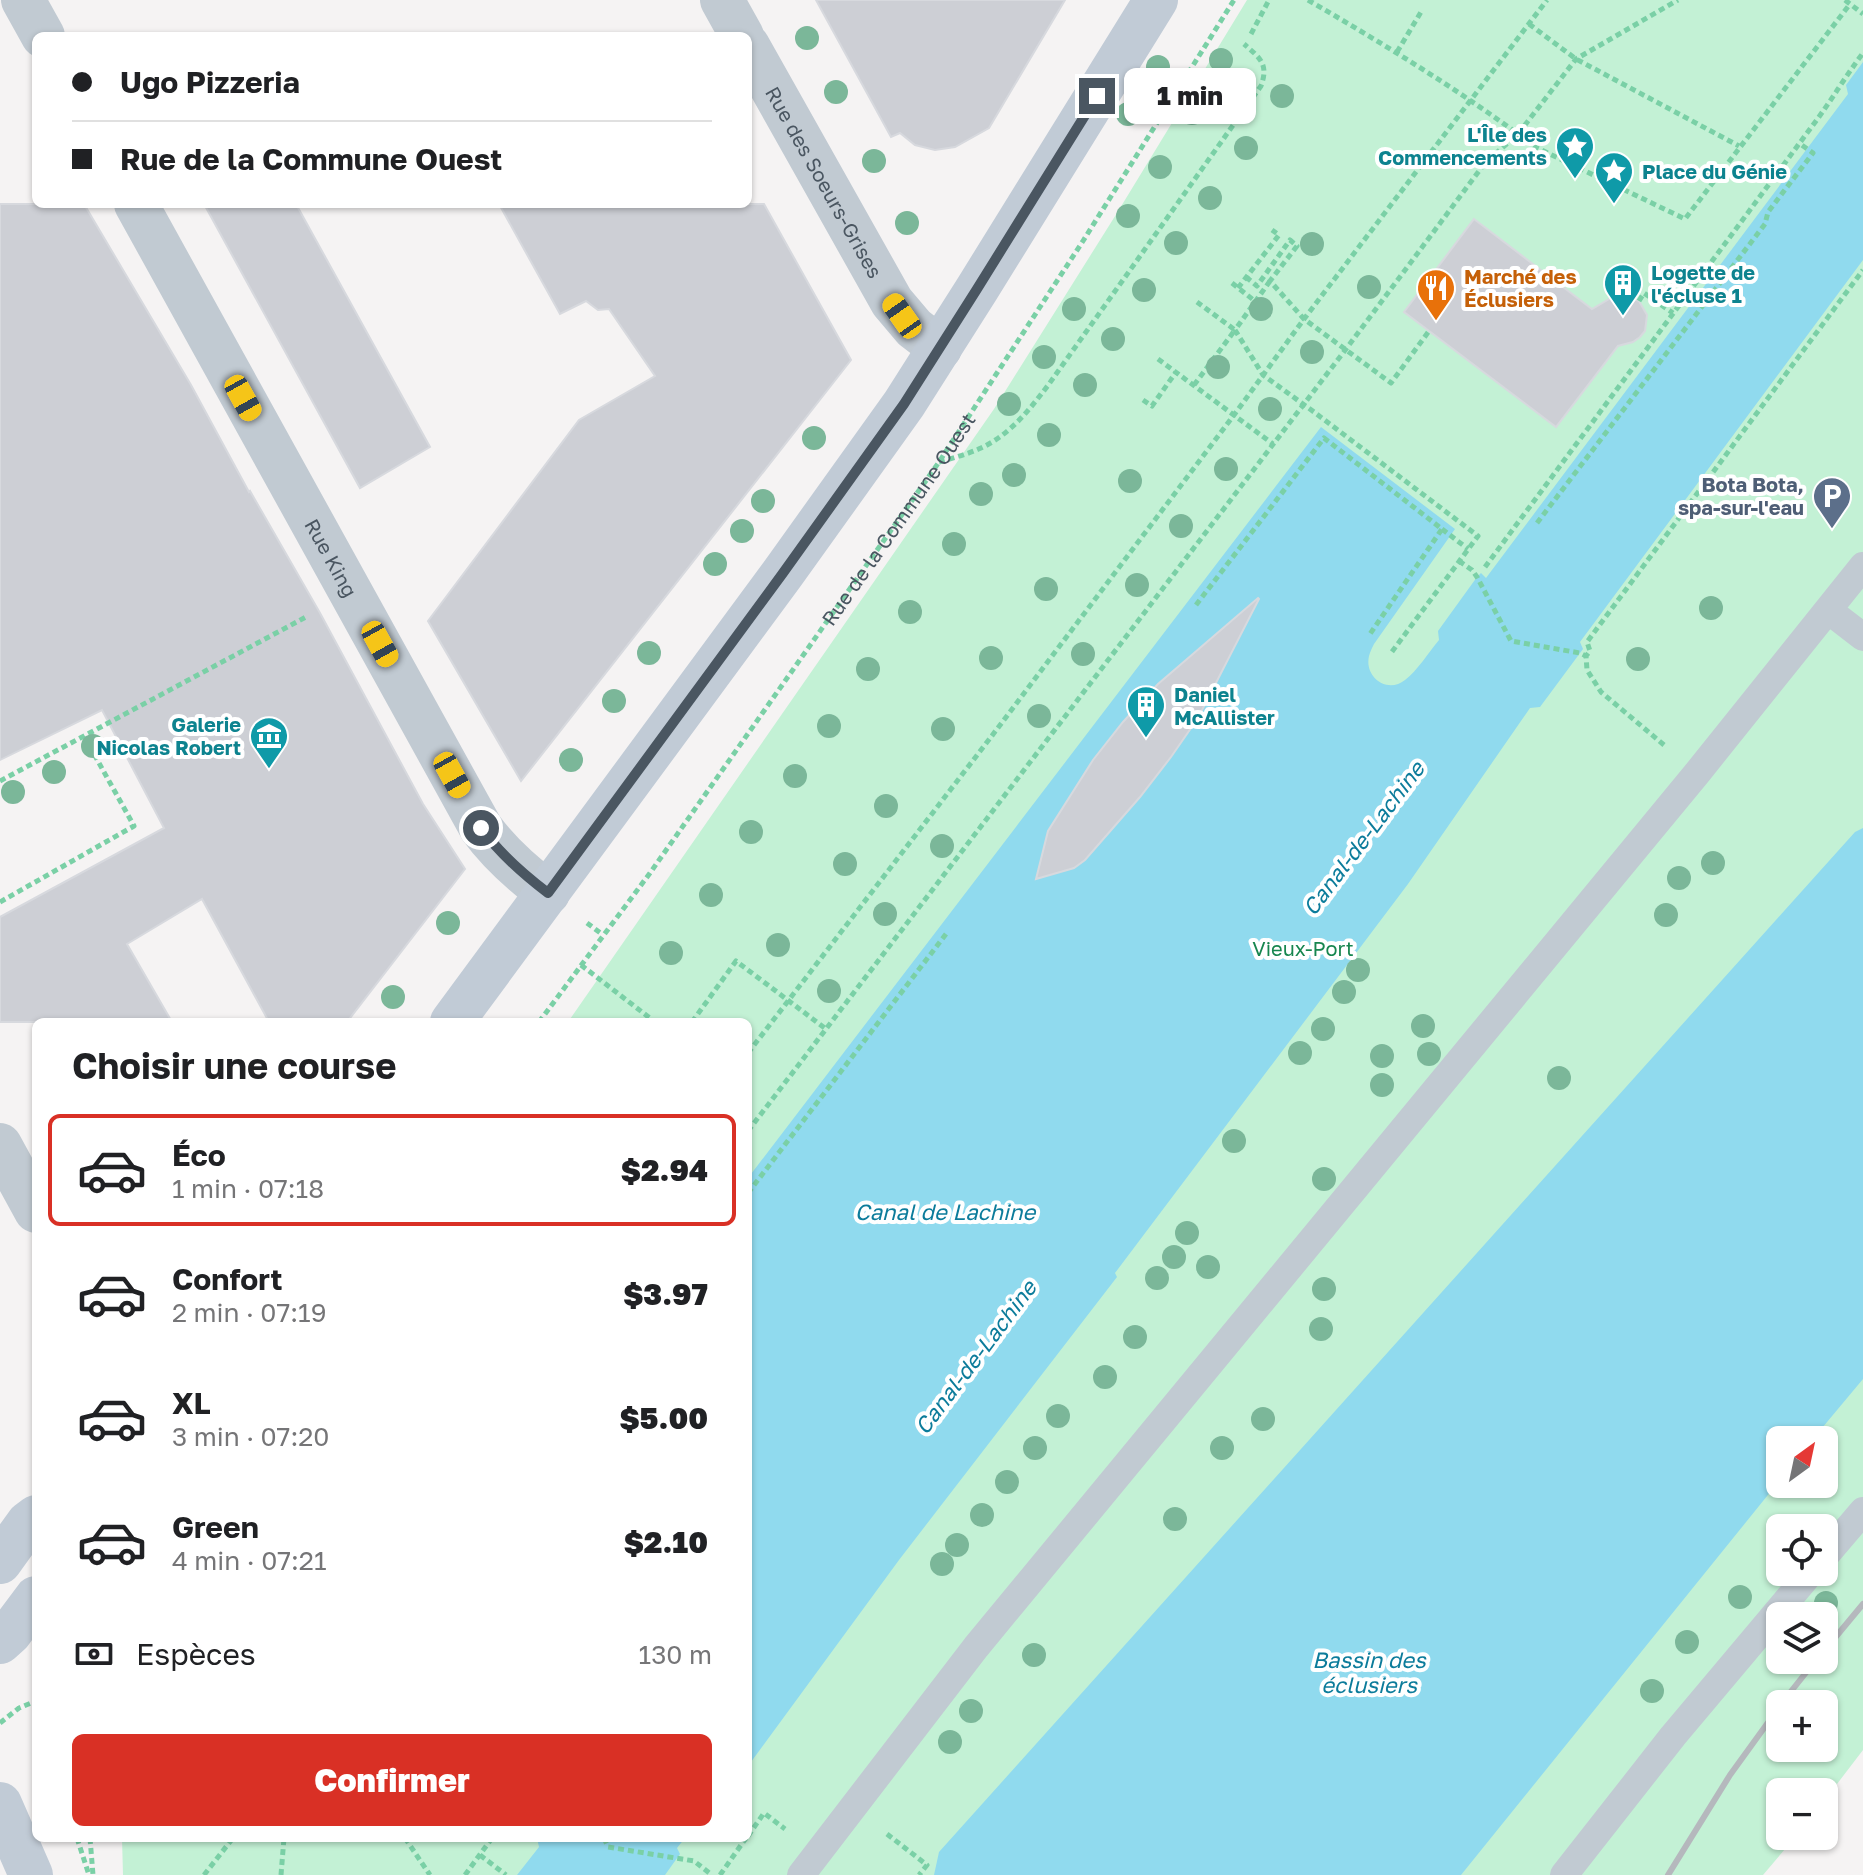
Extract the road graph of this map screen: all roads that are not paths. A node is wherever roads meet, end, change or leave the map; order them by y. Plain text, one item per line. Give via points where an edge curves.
1 (23, 0) edge
2 (722, 0) edge
3 (1156, 0) edge
4 (41, 32) edge
5 (740, 32) edge
6 (752, 53) edge
7 (138, 208) edge
8 (940, 348) junction
9 (1863, 566) edge
10 (1828, 610) junction
11 (1863, 637) edge
12 (548, 893) junction
13 (455, 1018) edge
14 (0, 1145) edge
15 (32, 1204) edge
16 (1863, 1511) edge
17 (32, 1520) edge
18 (1838, 1540) edge
19 (0, 1562) edge
20 (1799, 1586) edge
21 (32, 1603) edge
22 (0, 1642) edge
23 (0, 1804) edge
24 (31, 1875) edge
25 (801, 1875) edge
26 (1564, 1875) edge

1 - 4 street
2 - 5 street
3 - 8 street
6 - 8 street, Rue des Soeurs-Grises via 892,302
7 - 12 street, Rue King via 481,828 514,867
8 - 12 street
9 - 10 lane
10 - 11 lane
10 - 25 lane via 976,1647
12 - 13 street
14 - 15 street
16 - 18 lane
17 - 19 street
20 - 26 lane
21 - 22 street
23 - 24 street

